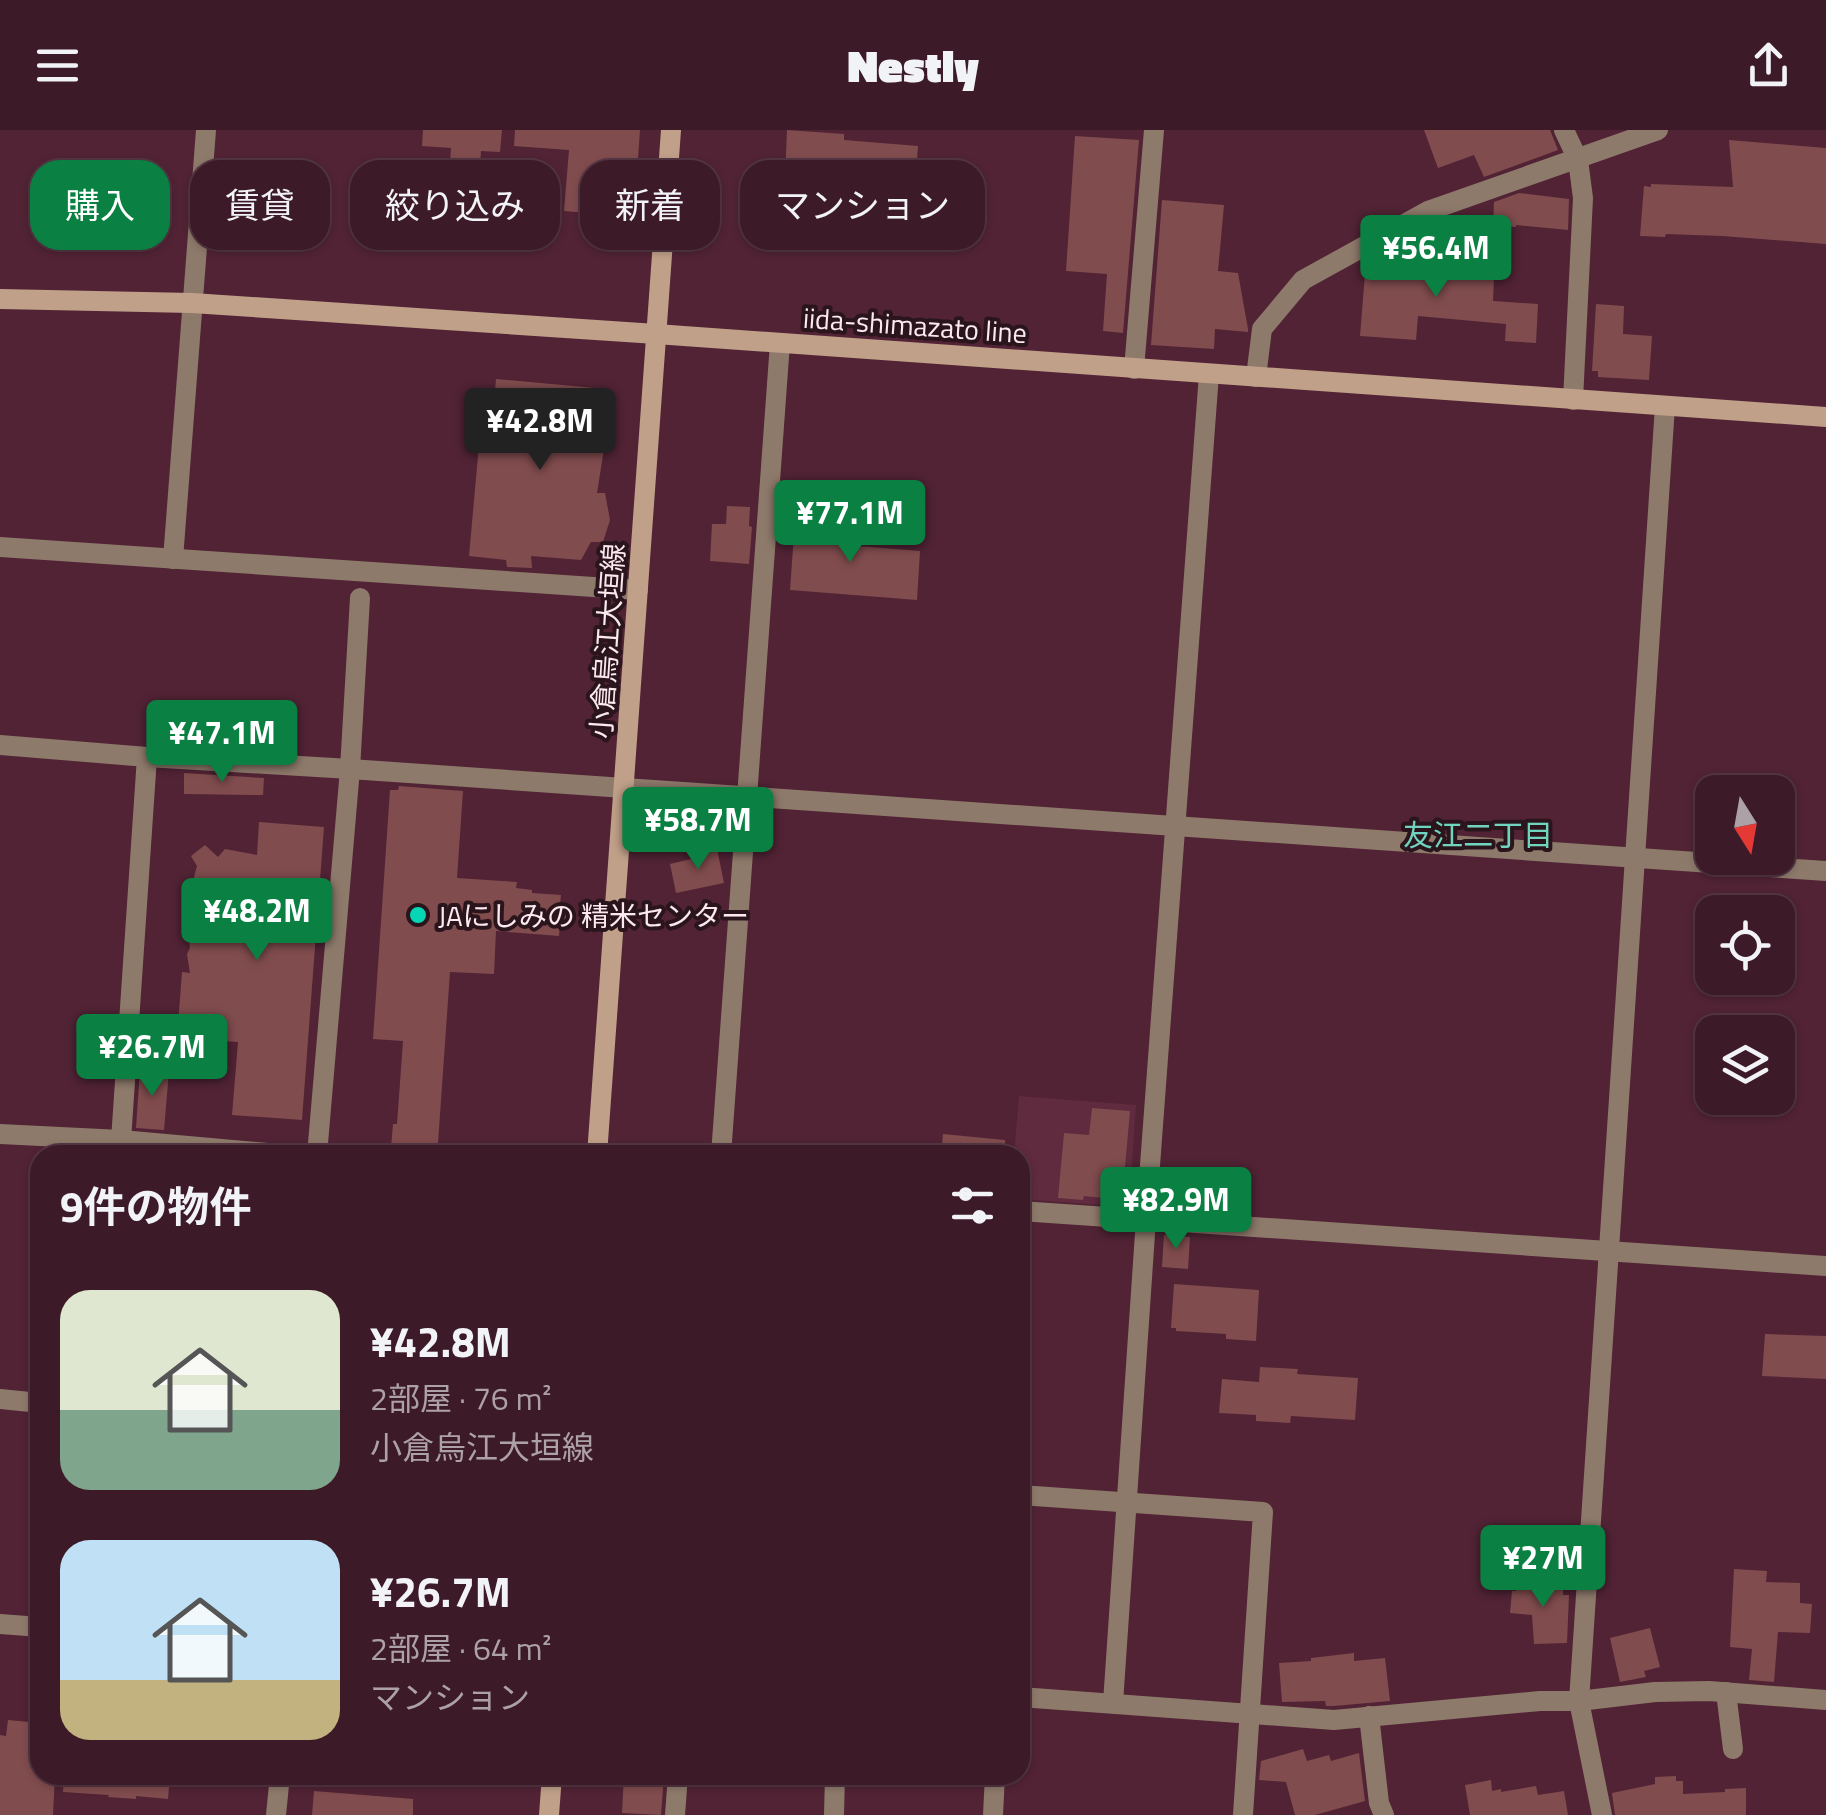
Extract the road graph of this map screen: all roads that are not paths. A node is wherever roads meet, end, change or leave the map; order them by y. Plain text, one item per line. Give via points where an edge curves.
1 (206, 130) edge
2 (671, 130) edge
3 (1154, 130) edge
4 (1564, 130) edge
5 (1658, 130) edge
6 (1578, 160) junction
7 (0, 299) edge
8 (192, 303) junction
9 (656, 334) junction
10 (780, 342) junction
11 (1134, 368) junction
12 (1209, 374) junction
13 (1256, 377) junction
14 (1573, 400) junction
15 (1665, 406) junction
16 (1826, 417) edge
17 (0, 548) edge
18 (173, 559) junction
19 (638, 590) junction
20 (360, 598) dead end
21 (0, 745) edge
22 (147, 757) junction
23 (350, 768) junction
24 (623, 788) junction
25 (747, 796) junction
26 (1175, 826) junction
27 (1634, 858) junction
28 (1826, 871) edge
29 (0, 1134) edge
30 (94, 1145) edge
31 (120, 1145) edge
32 (318, 1145) edge
33 (598, 1145) edge
34 (722, 1145) edge
35 (1030, 1211) edge
36 (1146, 1219) junction
37 (1608, 1252) junction
38 (1826, 1266) edge
39 (0, 1399) edge
40 (30, 1402) edge
41 (1030, 1496) edge
42 (1127, 1502) junction
43 (0, 1624) edge
44 (30, 1626) edge
45 (1726, 1692) junction
46 (1030, 1698) edge
47 (1826, 1700) edge
48 (1580, 1701) junction
49 (1113, 1703) junction
50 (1248, 1714) junction
51 (1369, 1716) junction
52 (1733, 1749) dead end
53 (279, 1785) edge
54 (551, 1785) edge
55 (677, 1785) edge
56 (835, 1785) edge
57 (994, 1785) edge
58 (276, 1815) edge
59 (549, 1815) edge
60 (675, 1815) edge
61 (834, 1815) edge
62 (993, 1815) edge
63 (1243, 1815) edge
64 (1384, 1815) edge
65 (1602, 1815) edge

1 - 8 street
2 - 9 main road, 小倉烏江大垣線
3 - 11 street
4 - 6 street
5 - 6 street
6 - 13 street via 1428,212 1303,280 1262,329
6 - 14 street via 1584,198
7 - 8 main road, iida-shimazato line
8 - 9 main road, iida-shimazato line
8 - 18 street
9 - 10 main road, iida-shimazato line
9 - 19 main road, 小倉烏江大垣線
10 - 11 main road, iida-shimazato line
10 - 25 street
11 - 12 main road, iida-shimazato line
12 - 13 main road, iida-shimazato line
12 - 26 street
13 - 14 main road, iida-shimazato line
14 - 15 main road, iida-shimazato line
15 - 16 main road, iida-shimazato line
15 - 27 street
17 - 18 street
18 - 19 street
19 - 24 main road, 小倉烏江大垣線
20 - 23 street
21 - 22 street
22 - 23 street
22 - 31 street
23 - 24 street
23 - 32 street
24 - 25 street
24 - 33 main road, 小倉烏江大垣線
25 - 26 street
25 - 34 street
26 - 27 street
26 - 36 street
27 - 28 street
27 - 37 street
29 - 30 street
35 - 36 street
36 - 37 street
36 - 42 street
37 - 38 street
37 - 48 street
39 - 40 street
41 - 42 street
42 - 49 street
42 - 50 street via 1263,1512
43 - 44 street
45 - 47 street
45 - 48 street
45 - 52 street
46 - 49 street
48 - 51 street
48 - 65 street
49 - 50 street
50 - 51 street
50 - 63 street
51 - 64 street
53 - 58 street
54 - 59 main road
55 - 60 street
56 - 61 street
57 - 62 street

